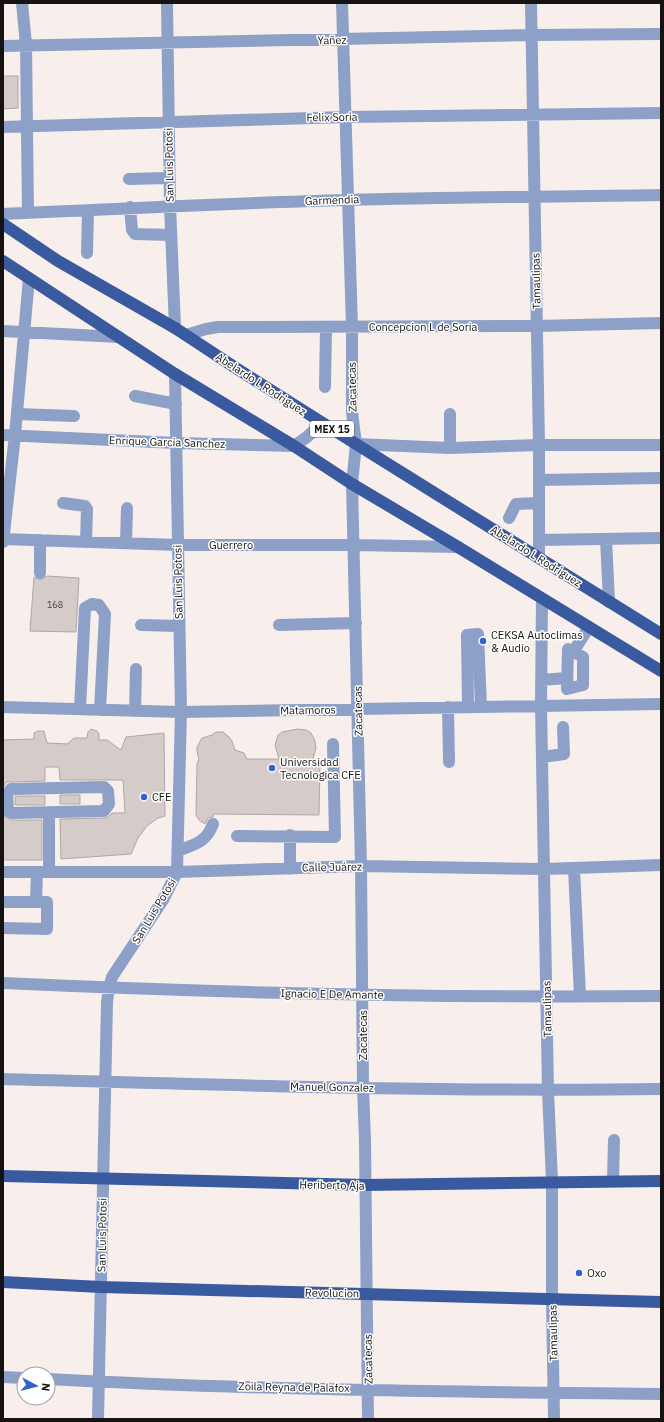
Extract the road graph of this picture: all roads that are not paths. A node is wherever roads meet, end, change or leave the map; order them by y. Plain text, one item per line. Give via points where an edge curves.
1 (22, 3) edge
2 (167, 3) edge
3 (342, 3) edge
4 (531, 3) edge
5 (661, 34) edge
6 (532, 35) junction
7 (343, 40) junction
8 (167, 42) junction
9 (26, 45) junction
10 (3, 46) edge
11 (661, 113) edge
12 (532, 114) junction
13 (346, 117) junction
14 (168, 121) junction
15 (3, 127) edge
16 (27, 127) junction
17 (169, 178) junction
18 (129, 179) dead end
19 (661, 195) edge
20 (535, 197) junction
21 (348, 200) junction
22 (170, 205) junction
23 (130, 207) junction
24 (88, 211) junction
25 (28, 213) junction
26 (3, 214) edge
27 (3, 224) edge
28 (171, 235) junction
29 (87, 253) dead end
30 (3, 260) edge
31 (29, 278) junction
32 (661, 323) edge
33 (536, 326) junction
34 (326, 327) junction
35 (352, 327) junction
36 (175, 328) junction
37 (3, 331) edge
38 (24, 331) junction
39 (186, 335) junction
40 (118, 337) junction
41 (175, 374) junction
42 (325, 387) dead end
43 (135, 396) dead end
44 (176, 404) junction
45 (17, 414) junction
46 (450, 414) dead end
47 (74, 416) dead end
48 (322, 423) junction
49 (3, 435) edge
50 (15, 435) junction
51 (176, 443) junction
52 (356, 444) junction
53 (539, 445) junction
54 (661, 445) edge
55 (294, 446) junction
56 (450, 448) junction
57 (661, 478) edge
58 (539, 480) junction
59 (352, 484) junction
60 (63, 503) dead end
61 (539, 503) junction
62 (127, 508) dead end
63 (509, 518) dead end
64 (661, 538) edge
65 (3, 539) edge
66 (606, 539) junction
67 (40, 540) junction
68 (539, 540) junction
69 (3, 542) edge
70 (86, 542) junction
71 (126, 543) junction
72 (178, 545) junction
73 (354, 545) junction
74 (458, 547) junction
75 (539, 558) junction
76 (40, 573) dead end
77 (542, 599) junction
78 (609, 602) junction
79 (356, 623) junction
80 (141, 625) dead end
81 (279, 625) dead end
82 (179, 626) junction
83 (589, 627) junction
84 (661, 634) edge
85 (573, 652) junction
86 (136, 669) dead end
87 (661, 671) edge
88 (567, 678) junction
89 (541, 680) junction
90 (661, 704) edge
91 (541, 705) junction
92 (481, 706) junction
93 (3, 707) edge
94 (448, 707) junction
95 (468, 707) junction
96 (80, 709) junction
97 (358, 709) junction
98 (100, 710) junction
99 (135, 710) junction
100 (181, 712) junction
101 (563, 727) dead end
102 (333, 744) dead end
103 (542, 757) junction
104 (449, 762) dead end
105 (49, 813) junction
106 (213, 824) dead end
107 (290, 835) junction
108 (236, 836) dead end
109 (178, 851) junction
110 (661, 865) edge
111 (361, 866) junction
112 (290, 868) junction
113 (574, 868) junction
114 (544, 869) junction
115 (3, 872) edge
116 (37, 872) junction
117 (49, 872) junction
118 (177, 872) junction
119 (3, 902) edge
120 (36, 902) junction
121 (3, 928) edge
122 (3, 983) edge
123 (109, 988) junction
124 (363, 995) junction
125 (546, 996) junction
126 (580, 996) junction
127 (661, 996) edge
128 (3, 1079) edge
129 (105, 1081) junction
130 (363, 1088) junction
131 (661, 1089) edge
132 (548, 1091) junction
133 (614, 1140) dead end
134 (3, 1176) edge
135 (103, 1180) junction
136 (613, 1181) junction
137 (661, 1181) edge
138 (552, 1182) junction
139 (365, 1185) junction
140 (3, 1282) edge
141 (102, 1287) junction
142 (367, 1294) junction
143 (552, 1300) junction
144 (661, 1302) edge
145 (3, 1377) edge
146 (16, 1378) edge
147 (56, 1380) edge
148 (99, 1382) junction
149 (369, 1389) junction
150 (554, 1393) junction
151 (661, 1394) edge
152 (98, 1419) edge
153 (368, 1419) edge
154 (554, 1419) edge

1 - 9 street
2 - 8 street, San Luis Potosi
3 - 7 street, Zacatecas
4 - 6 street, Tamaulipas
5 - 6 street, Yañez
6 - 7 street, Yañez
6 - 12 street, Tamaulipas
7 - 8 street, Yañez
7 - 13 street, Zacatecas
8 - 9 street, Yañez
8 - 14 street, San Luis Potosi
9 - 10 street, Yañez
9 - 16 street
11 - 12 street, Felix Soria
12 - 13 street, Felix Soria
12 - 20 street, Tamaulipas
13 - 14 street, Felix Soria
13 - 21 street, Zacatecas
14 - 16 street, Felix Soria
14 - 17 street, San Luis Potosi
15 - 16 street, Felix Soria
16 - 25 street
17 - 18 street
17 - 22 street, San Luis Potosi
19 - 20 street, Garmendia
20 - 21 street, Garmendia
20 - 33 street, Tamaulipas
21 - 22 street, Garmendia
21 - 35 street, Zacatecas
22 - 23 street, Garmendia
22 - 28 street, San Luis Potosi
23 - 24 street, Garmendia
23 - 28 street via 132,230 135,234
24 - 25 street, Garmendia
24 - 29 street
25 - 26 street, Garmendia
27 - 36 main road, Abelardo L Rodriguez / MEX 15 via 58,261
28 - 36 street, San Luis Potosi
30 - 31 main road, MEX 15
31 - 38 street
31 - 40 main road, MEX 15
32 - 33 street, Concepcion L de Soria
33 - 35 street, Concepcion L de Soria
33 - 53 street, Tamaulipas
34 - 35 street, Concepcion L de Soria
34 - 39 street, Concepcion L de Soria via 218,327
34 - 42 street
35 - 52 street, Zacatecas via 352,412
36 - 39 main road, Abelardo L Rodriguez / MEX 15
37 - 38 street
38 - 40 street
38 - 45 street
39 - 48 main road, Abelardo L Rodriguez / MEX 15
40 - 41 main road, MEX 15
41 - 44 street, San Luis Potosi
41 - 55 main road, MEX 15
43 - 44 street
44 - 51 street, San Luis Potosi
45 - 47 street
45 - 50 street
46 - 56 street
48 - 52 main road, Abelardo L Rodriguez / MEX 15
48 - 55 street
49 - 50 street, Enrique Garcia Sanchez
50 - 51 street, Enrique Garcia Sanchez
50 - 65 street
51 - 55 street, Enrique Garcia Sanchez
51 - 72 street, San Luis Potosi
52 - 56 street
52 - 59 street, Zacatecas
52 - 75 main road, Abelardo L Rodriguez / MEX 15
53 - 54 street
53 - 56 street
53 - 58 street, Tamaulipas
55 - 59 main road, MEX 15
57 - 58 street
58 - 61 street, Tamaulipas
59 - 73 street, Zacatecas
59 - 74 main road, MEX 15
60 - 70 street via 85,506 87,509
61 - 63 street via 516,504
61 - 68 street, Tamaulipas
62 - 71 street
64 - 66 street
65 - 67 street, Guerrero
65 - 69 street
66 - 68 street
66 - 78 street
67 - 70 street, Guerrero
67 - 76 street
68 - 75 street, Tamaulipas
70 - 71 street, Guerrero
71 - 72 street, Guerrero
72 - 73 street, Guerrero
72 - 82 street, San Luis Potosi
73 - 74 street, Guerrero
73 - 79 street, Zacatecas
74 - 77 main road, MEX 15
75 - 78 main road, Abelardo L Rodriguez / MEX 15
77 - 83 main road, MEX 15
77 - 89 street, Tamaulipas
78 - 84 main road, Abelardo L Rodriguez / MEX 15
79 - 81 street
79 - 97 street, Zacatecas
80 - 82 street
82 - 100 street, San Luis Potosi
83 - 85 street
83 - 87 main road, MEX 15
85 - 88 street via 568,649
85 - 88 street via 583,657 583,686 567,689
86 - 99 street
88 - 89 street
89 - 91 street, Tamaulipas
90 - 91 street, Matamoros
91 - 92 street, Matamoros
91 - 103 street, Tamaulipas
92 - 95 street, Matamoros
92 - 95 street via 478,634 467,635
93 - 96 street, Matamoros
94 - 95 street, Matamoros
94 - 97 street, Matamoros
94 - 104 street
96 - 98 street, Matamoros
96 - 98 street via 85,608 92,604 99,606 105,614
97 - 100 street, Matamoros
97 - 111 street, Zacatecas
98 - 99 street, Matamoros
99 - 100 street, Matamoros
100 - 109 street, San Luis Potosi
101 - 103 street via 564,754
102 - 107 street via 335,837
103 - 114 street, Tamaulipas
105 - 105 street via 12,814 8,811 8,794 11,789 104,787 108,791 109,804 104,811
105 - 117 street
106 - 109 street via 204,840
107 - 108 street
107 - 112 street
109 - 118 street, San Luis Potosi
110 - 113 street, Calle Juárez
111 - 112 street, Calle Juárez
111 - 114 street, Calle Juárez
111 - 124 street, Zacatecas
112 - 118 street, Calle Juárez
113 - 114 street, Calle Juárez
113 - 126 street
114 - 125 street, Tamaulipas
115 - 116 street, Calle Juárez
116 - 117 street, Calle Juárez
116 - 120 street
117 - 118 street, Calle Juárez
118 - 123 street, San Luis Potosi via 163,900 112,977
119 - 120 street
120 - 121 street via 47,902 47,929
122 - 123 street, Ignacio E De Amante
123 - 124 street, Ignacio E De Amante
123 - 129 street, San Luis Potosi
124 - 125 street, Ignacio E De Amante
124 - 130 street, Zacatecas
125 - 126 street, Ignacio E De Amante
125 - 132 street, Tamaulipas
126 - 127 street, Ignacio E De Amante
128 - 129 street, Manuel Gonzalez
129 - 130 street, Manuel Gonzalez
129 - 135 street, San Luis Potosi
130 - 132 street, Manuel Gonzalez
130 - 139 street, Zacatecas
131 - 132 street, Manuel Gonzalez
132 - 138 street, Tamaulipas
133 - 136 street
134 - 135 main road, Heriberto Aja
135 - 139 main road, Heriberto Aja
135 - 141 street, San Luis Potosi
136 - 137 main road, Heriberto Aja
136 - 138 main road, Heriberto Aja
138 - 139 main road, Heriberto Aja
138 - 143 street, Tamaulipas
139 - 142 street, Zacatecas
140 - 141 main road, Revolucion
141 - 142 main road, Revolucion
141 - 148 street, San Luis Potosi
142 - 143 main road, Revolucion
142 - 149 street, Zacatecas
143 - 144 main road, Revolucion
143 - 150 street, Tamaulipas
145 - 146 street
147 - 148 street, Zoila Reyna de Palafox
148 - 149 street, Zoila Reyna de Palafox
148 - 152 street, San Luis Potosi
149 - 150 street, Zoila Reyna de Palafox
149 - 153 street, Zacatecas
150 - 151 street, Zoila Reyna de Palafox
150 - 154 street, Tamaulipas

